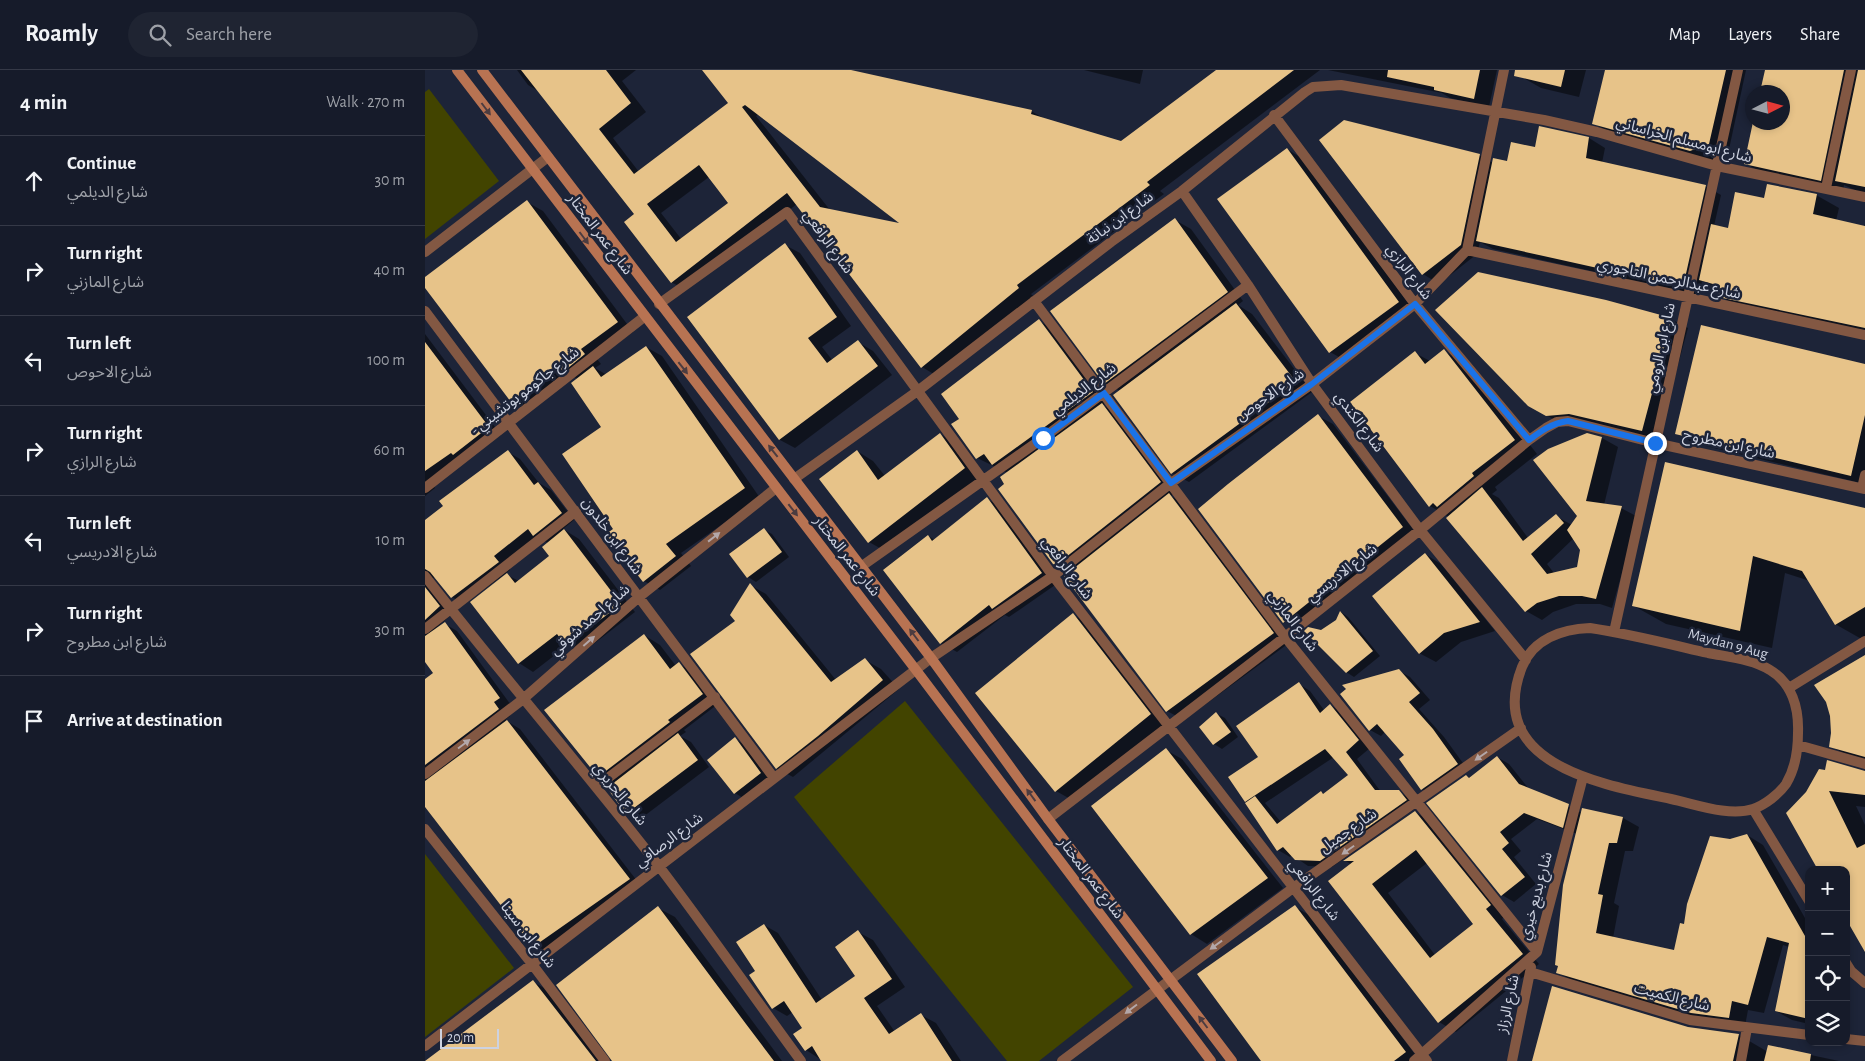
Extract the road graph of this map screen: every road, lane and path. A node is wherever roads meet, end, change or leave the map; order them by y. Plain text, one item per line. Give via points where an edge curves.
1 (457, 70) edge
2 (482, 70) edge
3 (1504, 70) edge
4 (1738, 70) edge
5 (1851, 70) edge
6 (1495, 112) junction
7 (1274, 115) junction
8 (548, 157) junction
9 (1717, 166) junction
10 (532, 169) junction
11 (1826, 188) junction
12 (1182, 191) junction
13 (1865, 197) edge
14 (1467, 250) junction
15 (425, 252) edge
16 (1248, 285) junction
17 (1688, 298) junction
18 (1034, 301) junction
19 (659, 304) junction
20 (1415, 304) junction
21 (425, 311) edge
22 (644, 317) junction
23 (1865, 336) edge
24 (1312, 384) junction
25 (919, 390) junction
26 (1104, 393) junction
27 (1557, 422) joint
28 (508, 423) junction
29 (1529, 440) junction
30 (1655, 443) junction
31 (1865, 475) edge
32 (794, 479) junction
33 (983, 481) junction
34 (1171, 483) junction
35 (425, 488) edge
36 (776, 488) junction
37 (1863, 488) edge
38 (576, 512) junction
39 (1420, 530) junction
40 (862, 566) junction
41 (425, 576) edge
42 (1053, 576) junction
43 (639, 597) junction
44 (451, 610) junction
45 (425, 629) edge
46 (1614, 632) junction
47 (1285, 637) junction
48 (1865, 641) edge
49 (931, 658) junction
50 (1526, 660) junction
51 (916, 670) junction
52 (1789, 688) junction
53 (715, 697) junction
54 (522, 700) junction
55 (1170, 727) junction
56 (1521, 728) junction
57 (1798, 744) junction
58 (1865, 764) edge
59 (425, 774) edge
60 (1583, 776) junction
61 (774, 778) junction
62 (596, 787) junction
63 (1417, 801) junction
64 (1753, 809) junction
65 (1048, 819) junction
66 (425, 828) edge
67 (659, 867) junction
68 (1293, 888) junction
69 (1805, 894) edge
70 (1536, 953) junction
71 (532, 964) junction
72 (1850, 969) edge
73 (1530, 972) junction
74 (1170, 979) junction
75 (1865, 983) edge
76 (1157, 989) junction
77 (1747, 1028) junction
78 (1805, 1034) edge
79 (1850, 1039) edge
80 (1865, 1041) edge
81 (425, 1046) edge
82 (1421, 1059) edge
83 (605, 1061) edge
84 (801, 1061) edge
85 (1062, 1061) edge
86 (1211, 1061) edge
87 (1232, 1061) edge
88 (1512, 1061) edge
89 (1741, 1061) edge

1 -> 10 main road, شارع عمر المختار
2 - 8 main road, شارع عمر المختار
3 - 6 street
4 - 9 street, شارع ابن الرومي
5 - 11 street
6 - 7 street, شارع ابن نباتة via 1341,85 1325,85 1313,87
6 - 9 street, شارع ابومسلم الخراساني via 1597,132
6 - 14 street
7 - 12 street, شارع ابن نباتة
7 - 20 street, شارع الرازي
8 - 10 street
8 - 19 main road, شارع عمر المختار
9 - 11 street, شارع ابومسلم الخراساني
9 - 17 street, شارع ابن الرومي
10 - 15 street
10 -> 22 main road, شارع عمر المختار
11 - 13 street, شارع ابومسلم الخراساني
12 - 16 street, شارع الكندي
12 - 18 street, شارع ابن نباتة
14 - 17 street, شارع عبدالرحمن التاجوري
14 - 20 street, شارع الاحوص
16 - 24 street, شارع الكندي
16 - 26 street, شارع الديلمي
17 - 23 street, شارع عبدالرحمن التاجوري
17 - 30 street, شارع ابن الرومي
18 - 25 street, شارع ابن نباتة
18 - 26 street, شارع المازني
19 - 25 street, شارع الرافعي via 787,212
32 -> 19 main road, شارع عمر المختار
20 - 24 street, شارع الاحوص
20 - 29 street, شارع الرازي
21 - 28 street, شارع ابن خلدون
22 - 28 street, - شارع جاكومو بوتشيني
22 -> 36 main road, شارع عمر المختار
24 - 34 street, شارع الاحوص
24 - 39 street, شارع الكندي
25 - 32 street, شارع ابن نباتة
25 - 33 street, شارع الرافعي
26 - 33 street, شارع الديلمي
26 - 34 street, شارع المازني
27 - 29 street, شارع الادريسي
27 - 30 street, شارع ابن مطروح via 1568,421
28 - 35 street, - شارع جاكومو بوتشيني
28 - 38 street, شارع ابن خلدون
29 - 39 street, شارع الادريسي
30 - 37 street, شارع ابن مطروح
30 - 46 street, شارع ابن الرومي
31 - 37 street
32 - 40 main road, شارع عمر المختار
33 - 40 street, شارع الديلمي
33 - 42 street, شارع الرافعي
34 - 42 street, شارع الاحوص
34 - 47 street, شارع المازني
43 -> 36 street, شارع احمد شوقي
36 -> 51 main road, شارع عمر المختار
38 - 43 street, شارع ابن خلدون
38 - 44 street
39 - 47 street, شارع الادريسي
39 - 50 street, شارع الكندي
49 -> 40 main road, شارع عمر المختار
41 - 44 street, شارع الحريري
42 - 49 street, شارع الاحوص
42 - 55 street, شارع الرافعي
43 - 53 street, شارع ابن خلدون
54 -> 43 street, شارع احمد شوقي
44 - 45 street
44 - 54 street, شارع الحريري
46 - 50 street, Maydan 9 Aug via 1589,628 1557,632
46 - 52 street, Maydan 9 Aug via 1743,660 1769,669
47 - 55 street, شارع الادريسي
47 - 63 street, شارع المازني
48 - 52 street
49 - 51 street, شارع الرصافي
65 -> 49 main road, شارع عمر المختار
50 - 56 street, Maydan 9 Aug via 1514,702
51 - 61 street, شارع الرصافي
51 - 76 main road, شارع عمر المختار
52 - 57 street, Maydan 9 Aug via 1797,710
53 - 61 street, شارع ابن خلدون
53 - 62 street
59 -> 54 street, شارع احمد شوقي
54 - 62 street, شارع الحريري
55 - 65 street, شارع الادريسي
55 - 68 street, شارع الرافعي
56 - 60 street, Maydan 9 Aug via 1531,744 1552,763
56 -> 63 street, شارع جميل
57 - 58 street
57 - 64 street, Maydan 9 Aug via 1793,768 1785,784 1773,798
60 - 64 street, Maydan 9 Aug via 1715,808 1732,811
60 - 70 street, شارع بديع خيري
61 - 67 street, شارع الرصافي
62 - 67 street, شارع الحريري
63 -> 68 street, شارع جميل
63 - 70 street, شارع المازني
64 - 69 street
65 - 74 main road, شارع عمر المختار
66 - 71 street, شارع ابن سينا
67 - 71 street, شارع الرصافي
67 - 84 street, شارع الحريري
68 -> 74 street, شارع جميل
68 - 82 street, شارع الرافعي
70 - 73 street, شارع الرزاز
70 - 82 street, شارع بديع خيري
71 - 81 street, شارع الرصافي
71 - 83 street, شارع ابن سينا
72 - 75 street
73 - 77 street, شارع الكميت via 1690,1020
73 - 88 street, شارع الرزاز
74 - 76 street, شارع جميل
87 -> 74 main road, شارع عمر المختار
76 -> 85 street, شارع جميل
76 - 86 main road, شارع عمر المختار
77 - 78 street, شارع الكميت
77 - 89 street
79 - 80 street

